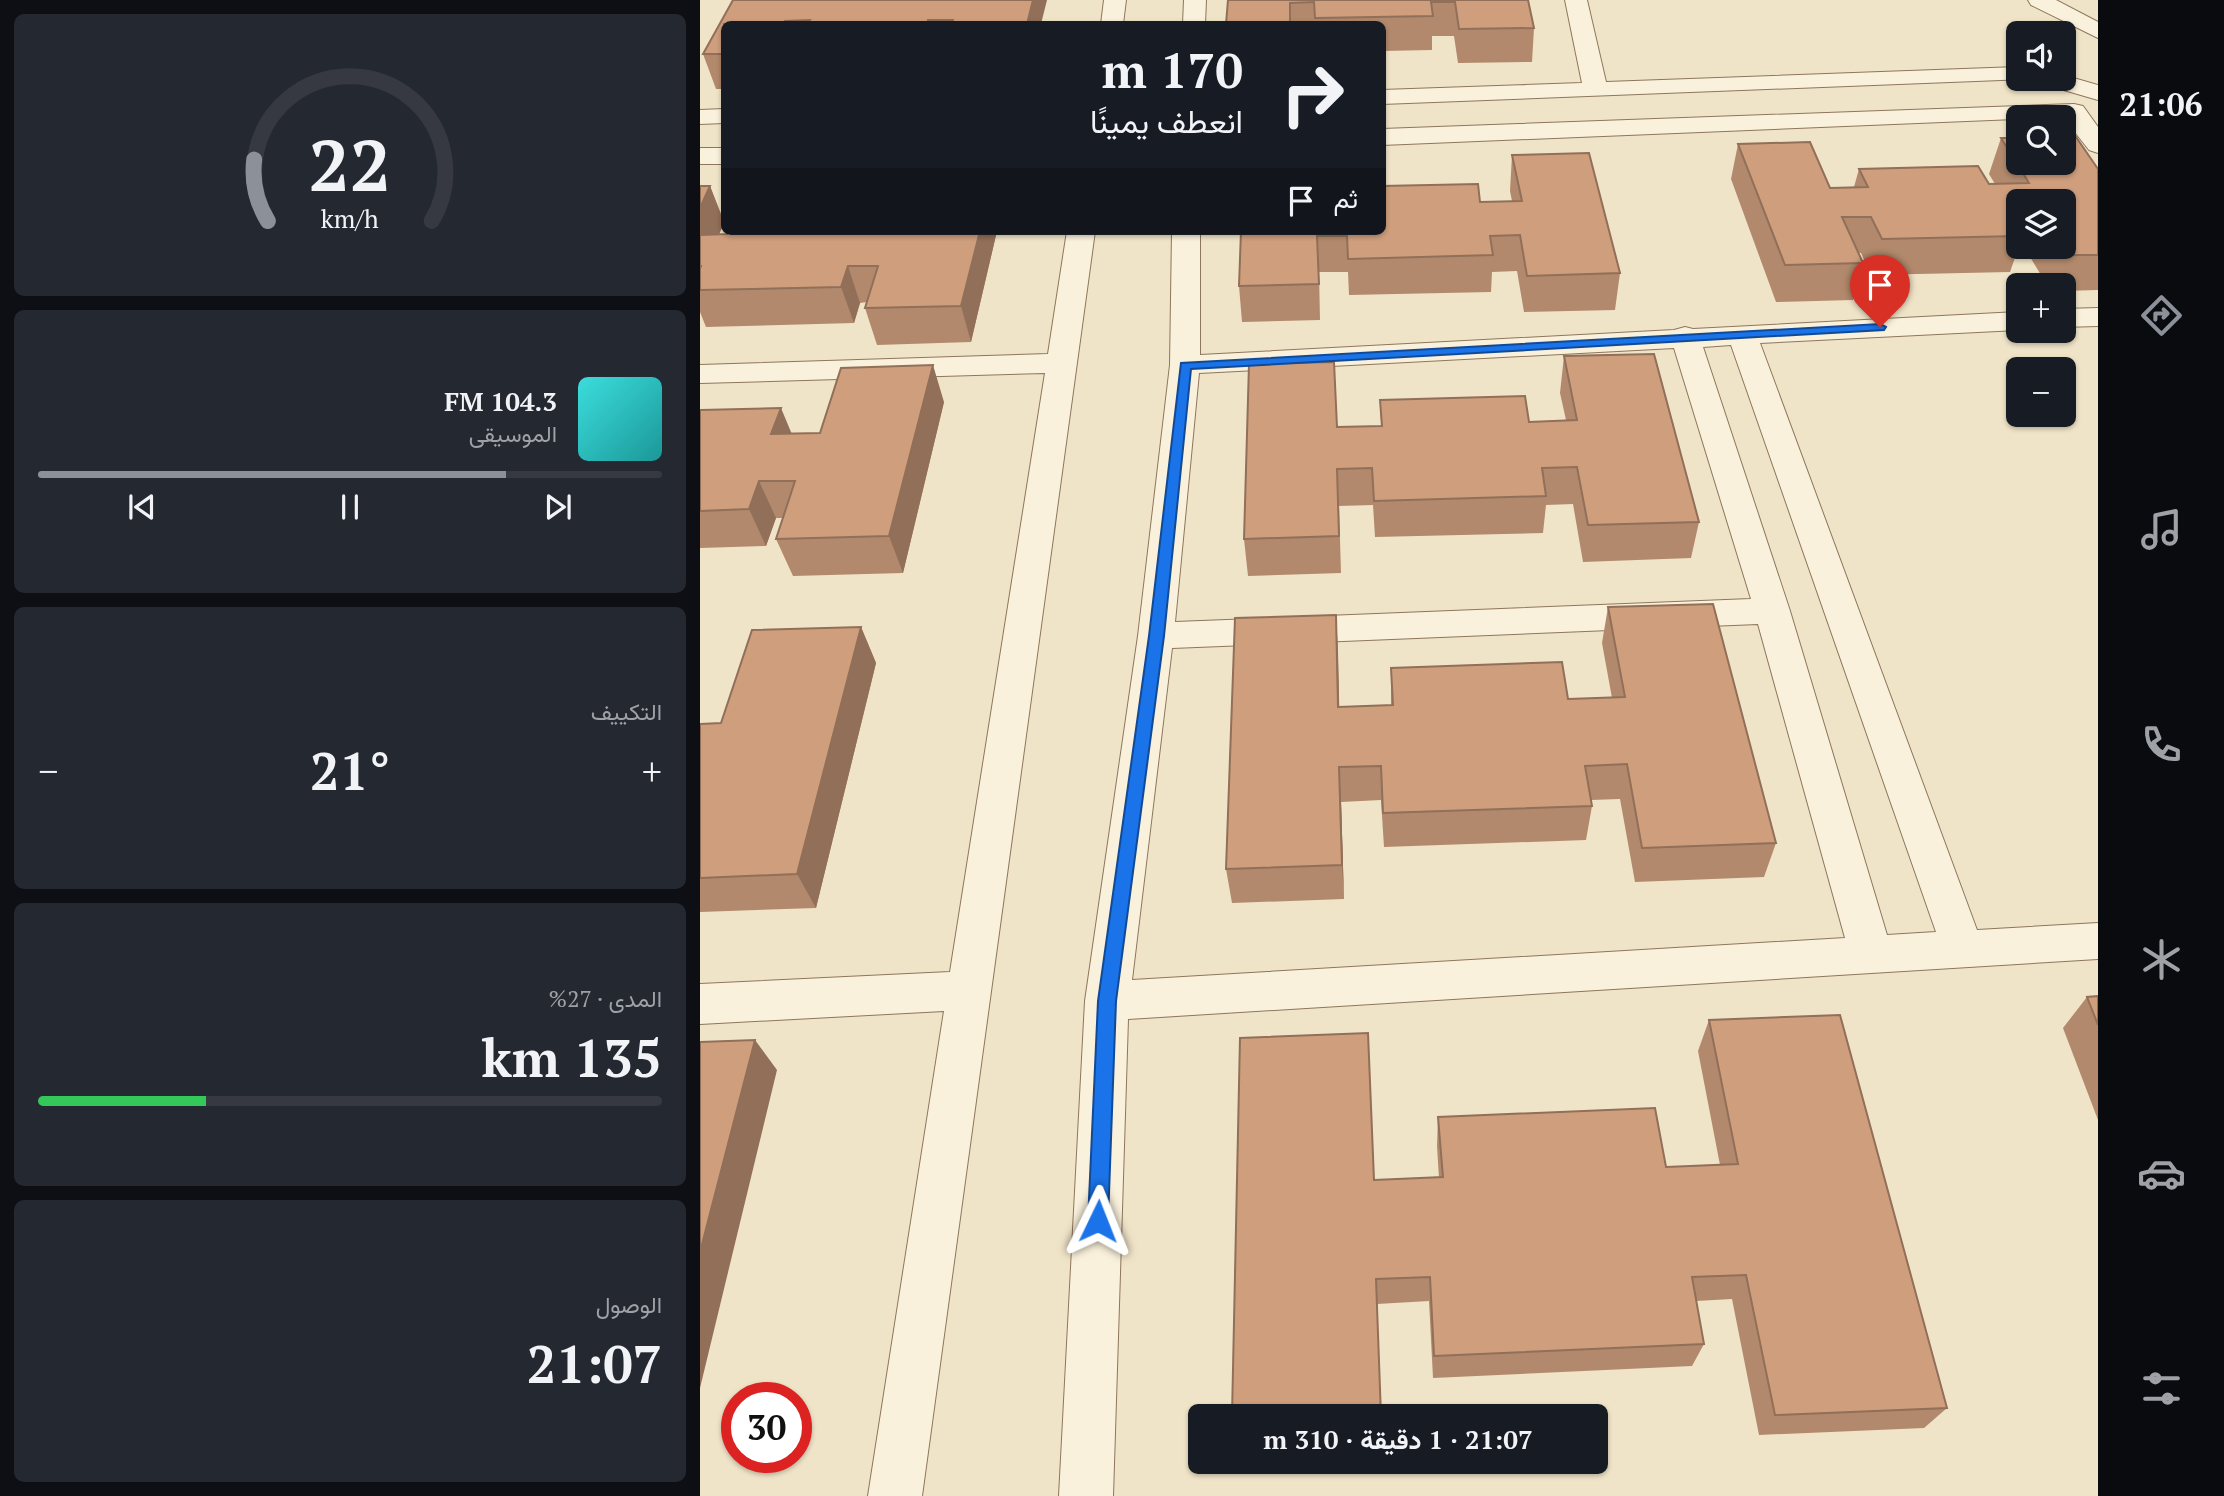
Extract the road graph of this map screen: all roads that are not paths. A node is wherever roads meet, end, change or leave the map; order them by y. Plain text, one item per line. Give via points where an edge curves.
1 (1115, 0) edge
2 (1195, 0) edge
3 (1576, 0) edge
4 (2039, 0) edge
5 (2082, 0) edge
6 (2098, 8) edge
7 (1112, 21) edge
8 (1194, 21) edge
9 (2098, 31) edge
10 (2006, 74) edge
11 (2076, 86) edge
12 (1596, 90) junction
13 (2098, 93) edge
14 (1386, 97) edge
15 (721, 116) edge
16 (700, 117) edge
17 (1386, 137) edge
18 (2098, 145) edge
19 (700, 156) edge
20 (721, 156) edge
21 (1081, 235) edge
22 (1186, 235) edge
23 (2098, 317) edge
24 (2076, 318) edge
25 (2006, 322) edge
26 (1742, 334) junction
27 (1685, 337) junction
28 (1062, 363) junction
29 (1185, 365) junction
30 (700, 374) edge
31 (1772, 611) junction
32 (1156, 636) junction
33 (2098, 941) edge
34 (1963, 949) junction
35 (1871, 954) junction
36 (970, 990) junction
37 (1107, 1001) junction
38 (700, 1004) edge
39 (895, 1496) edge
40 (1086, 1496) edge

1 - 7 street
2 - 8 street
3 - 12 street
4 - 9 street
5 - 6 street
10 - 12 street
11 - 13 street
12 - 14 street
15 - 16 street
17 - 18 street via 2074,111
19 - 20 street
21 - 28 street
22 - 29 street
23 - 24 street
25 - 26 street
26 - 27 street
26 - 34 street
27 - 29 street
27 - 31 street
28 - 30 street
28 - 36 street
29 - 32 street
31 - 32 street
31 - 35 street
32 - 37 street
33 - 34 street
34 - 35 street
35 - 37 street
36 - 38 street
36 - 39 street
37 - 40 street

